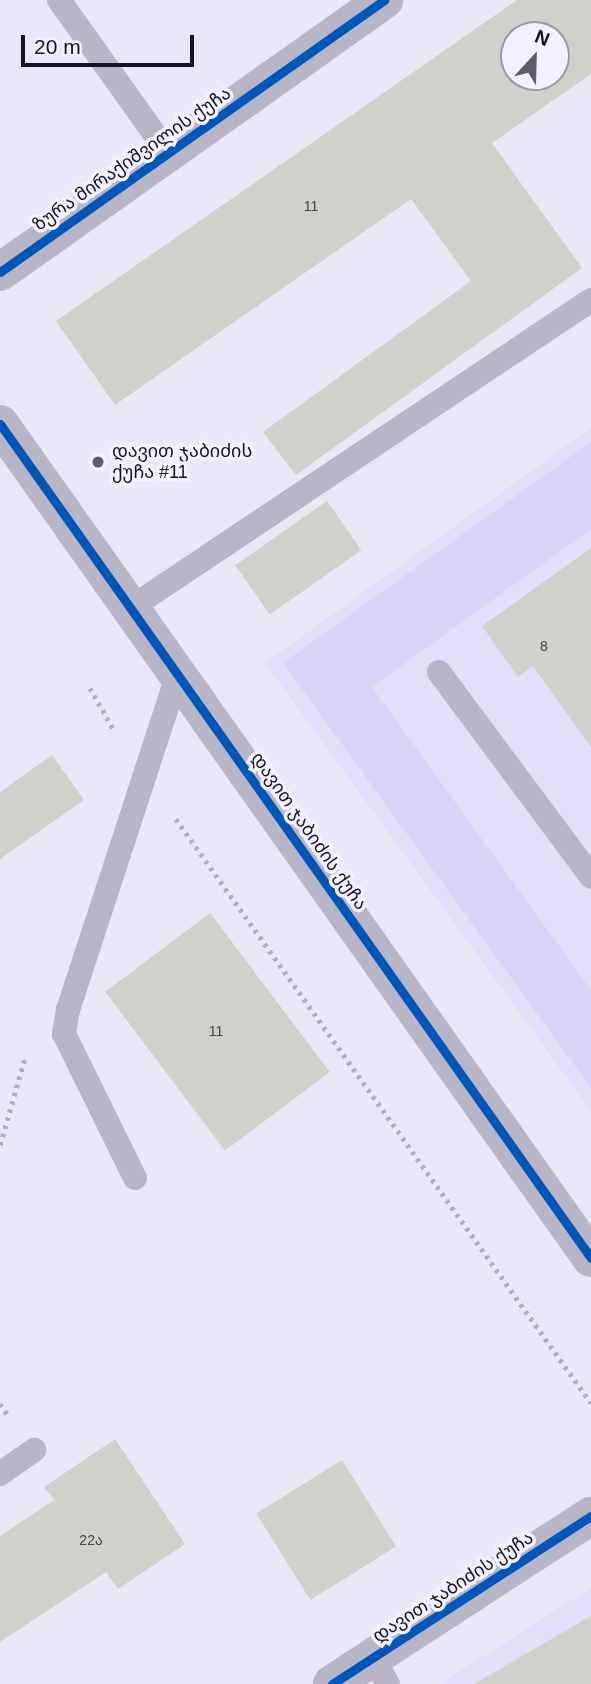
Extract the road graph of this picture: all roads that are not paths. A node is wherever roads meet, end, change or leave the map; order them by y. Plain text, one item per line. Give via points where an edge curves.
1 (59, 0) edge
2 (384, 0) edge
3 (168, 153) junction
4 (0, 272) edge
5 (591, 300) edge
6 (0, 424) edge
7 (132, 607) junction
8 (439, 672) dead end
9 (178, 673) junction
10 (591, 877) edge
11 (135, 1178) dead end
12 (591, 1258) edge
13 (34, 1450) dead end
14 (0, 1474) edge
15 (591, 1516) edge
16 (381, 1671) edge
17 (332, 1684) edge

1 - 3 lane
2 - 3 street, ზურა მირაქიშვილის ქუჩა
3 - 4 street, ზურა მირაქიშვილის ქუჩა
5 - 7 lane
6 - 7 street, დავით ჯაბიძის ქუჩა
7 - 9 street, დავით ჯაბიძის ქუჩა
8 - 10 lane
9 - 11 lane via 64,1034
9 - 12 street, დავით ჯაბიძის ქუჩა
13 - 14 lane
15 - 16 street, დავით ჯაბიძის ქუჩა
16 - 17 street, დავით ჯაბიძის ქუჩა

